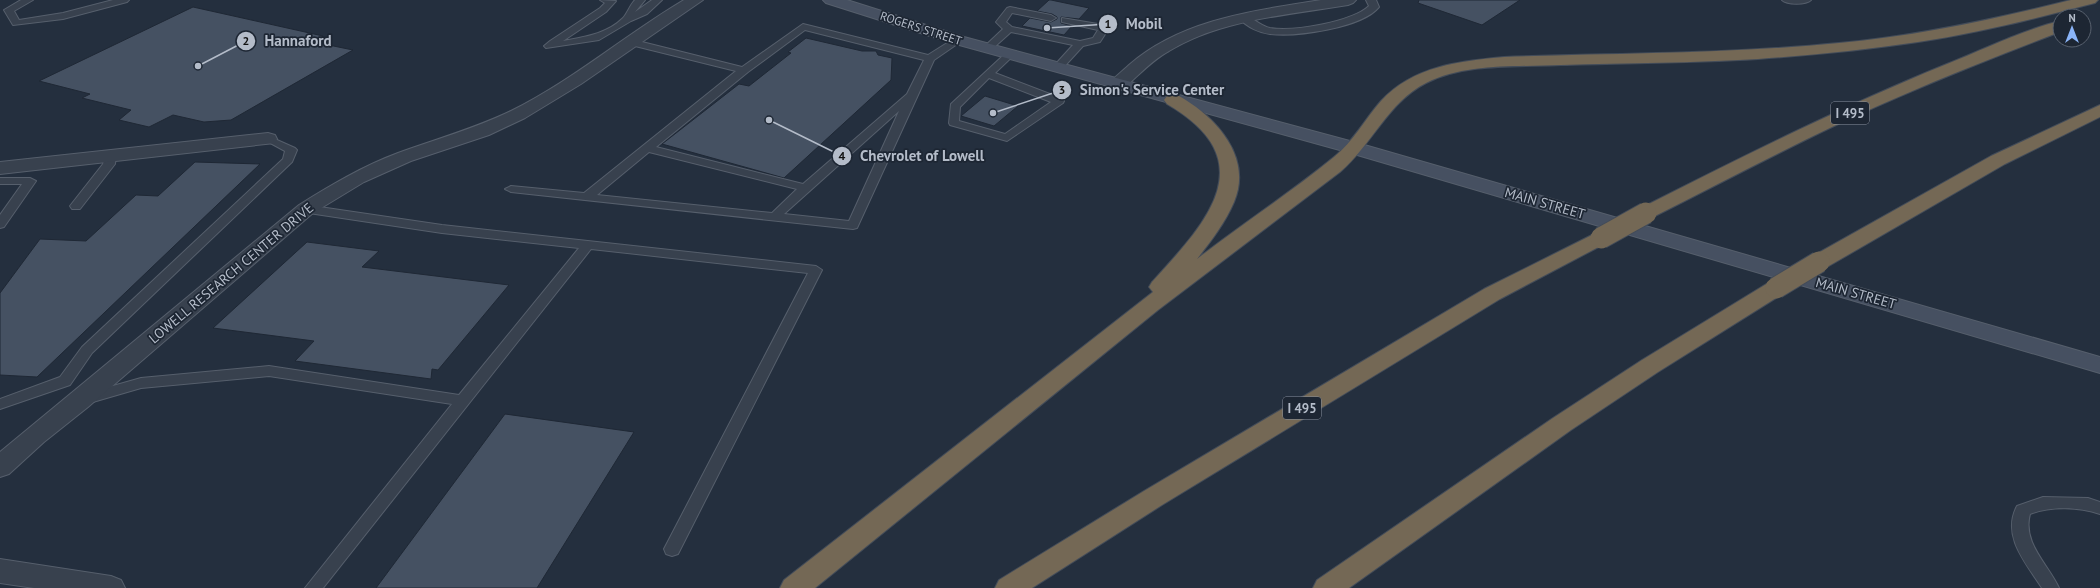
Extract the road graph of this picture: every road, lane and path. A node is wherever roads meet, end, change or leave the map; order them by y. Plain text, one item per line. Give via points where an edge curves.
1 (28, 0) edge
2 (103, 0) edge
3 (605, 0) edge
4 (640, 0) edge
5 (657, 0) edge
6 (696, 0) edge
7 (831, 0) edge
8 (1348, 0) edge
9 (1370, 0) edge
10 (1787, 0) edge
11 (1806, 0) edge
12 (2090, 0) edge
13 (120, 1) edge
14 (1051, 18) dead end
15 (628, 19) junction
16 (1065, 20) dead end
17 (1245, 20) junction
18 (1009, 29) junction
19 (2052, 29) edge
20 (958, 40) junction
21 (630, 42) junction
22 (1080, 44) junction
23 (988, 48) junction
24 (1010, 54) junction
25 (930, 58) junction
26 (1058, 67) junction
27 (744, 70) junction
28 (988, 74) junction
29 (1118, 84) junction
30 (914, 92) junction
31 (1173, 100) junction
32 (2100, 110) edge
33 (2100, 127) edge
34 (268, 139) joint
35 (648, 148) junction
36 (1354, 148) junction
37 (110, 155) junction
38 (1998, 160) junction
39 (0, 168) edge
40 (0, 181) edge
41 (805, 188) junction
42 (511, 190) dead end
43 (587, 198) junction
44 (76, 206) dead end
45 (306, 209) junction
46 (774, 217) junction
47 (0, 224) edge
48 (588, 245) junction
49 (1128, 324) junction
50 (2100, 365) edge
51 (463, 400) junction
52 (79, 401) junction
53 (0, 404) edge
54 (35, 435) junction
55 (0, 446) edge
56 (0, 467) edge
57 (2100, 508) edge
58 (672, 549) dead end
59 (0, 571) edge
60 (111, 588) edge
61 (313, 588) edge
62 (794, 588) edge
63 (1008, 588) edge
64 (1327, 588) edge
65 (2051, 588) edge

1 - 13 lane via 9,10 16,23 63,16
2 - 13 lane
3 - 15 lane via 611,1 603,10 549,46 596,38
4 - 15 lane
5 - 15 lane via 644,12
6 - 21 street, LOWELL RESEARCH CENTER DRIVE
7 - 20 main road, ROGERS STREET
8 - 17 street
9 - 17 lane via 1374,7 1370,13 1360,18 1304,30 1269,30 1254,26
10 - 11 lane
12 - 36 highway via 1920,37 1840,48 1756,54 1504,62 1463,66 1409,86 1386,106
14 - 18 lane via 1010,10 1001,22
16 - 22 lane via 1104,28 1097,40
17 - 29 street via 1178,39 1152,55
18 - 22 lane
18 - 23 lane
19 - 63 highway, I 495, bridge via 1969,61 1795,138 1485,298
20 - 23 main road, ROGERS STREET
20 - 25 lane
21 - 27 lane
21 - 45 street, LOWELL RESEARCH CENTER DRIVE via 519,114 483,131 404,157 357,178
22 - 26 lane
23 - 24 main road, MAIN STREET
24 - 26 main road, MAIN STREET
24 - 28 lane
25 - 27 lane via 803,27
25 - 30 lane
26 - 29 main road, MAIN STREET
27 - 35 lane
28 - 28 lane via 955,106 954,123 1007,138 1058,101
29 - 31 main road, MAIN STREET
30 - 41 lane
30 - 46 lane via 853,225
31 - 36 main road, MAIN STREET
31 - 49 highway via 1206,124 1225,151 1230,164 1229,189 1218,214 1200,241
32 - 38 highway
33 - 38 highway
34 - 37 street
34 - 53 lane via 291,150 288,160 87,350 65,381
35 - 41 lane
35 - 43 lane
36 - 49 highway via 1335,167 1271,213
36 - 50 main road, MAIN STREET
37 - 39 street
37 - 44 lane via 109,164
38 - 64 highway, bridge via 1819,262 1650,366 1562,424
40 - 47 lane via 30,181
41 - 46 lane
42 - 43 lane
43 - 46 lane
45 - 48 lane via 442,229
45 - 52 street, LOWELL RESEARCH CENTER DRIVE
48 - 51 lane
48 - 58 lane via 816,270
49 - 62 highway
51 - 52 lane via 268,371 141,383
51 - 61 lane
52 - 54 street, LOWELL RESEARCH CENTER DRIVE
54 - 55 street, LOWELL RESEARCH CENTER DRIVE
54 - 56 street, LOWELL RESEARCH CENTER DRIVE
57 - 65 lane via 2088,504 2043,503 2023,510 2019,524 2023,544
59 - 60 street

